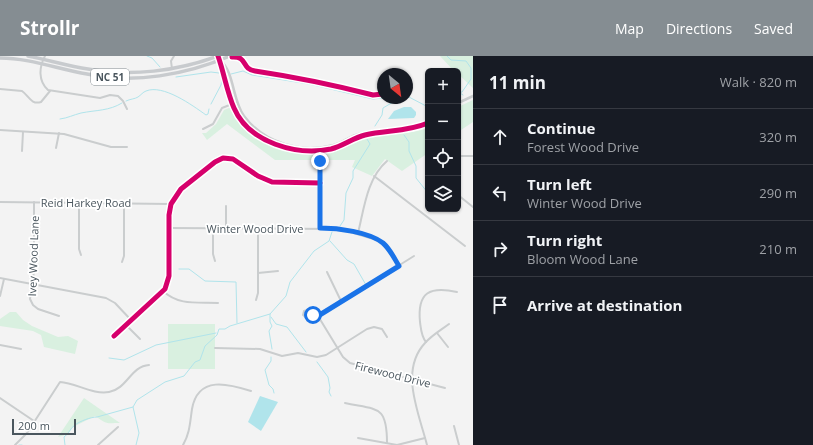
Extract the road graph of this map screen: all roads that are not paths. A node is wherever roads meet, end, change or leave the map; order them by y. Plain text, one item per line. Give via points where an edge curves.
1 (28, 56) edge
2 (174, 56) edge
3 (218, 56) edge
4 (230, 56) edge
5 (43, 57) edge
6 (0, 58) edge
7 (220, 60) junction
8 (41, 64) junction
9 (172, 69) junction
10 (0, 89) edge
11 (50, 90) junction
12 (473, 96) edge
13 (237, 102) junction
14 (461, 102) edge
15 (232, 104) junction
16 (127, 109) dead end
17 (425, 124) edge
18 (203, 129) dead end
19 (0, 130) edge
20 (392, 131) junction
21 (23, 132) junction
22 (60, 133) junction
23 (126, 147) dead end
24 (56, 148) dead end
25 (22, 151) dead end
26 (461, 156) edge
27 (473, 156) edge
28 (320, 161) dead end
29 (387, 161) dead end
30 (374, 176) junction
31 (320, 183) junction
32 (461, 197) edge
33 (0, 202) edge
34 (34, 202) junction
35 (79, 202) junction
36 (124, 203) junction
37 (171, 204) junction
38 (226, 206) dead end
39 (473, 207) edge
40 (169, 228) junction
41 (213, 228) junction
42 (226, 228) junction
43 (258, 228) junction
44 (320, 228) junction
45 (358, 234) junction
46 (464, 246) dead end
47 (81, 255) dead end
48 (414, 256) dead end
49 (215, 261) dead end
50 (122, 262) dead end
51 (399, 266) junction
52 (278, 271) dead end
53 (327, 272) dead end
54 (258, 273) junction
55 (0, 278) edge
56 (4, 279) junction
57 (32, 284) junction
58 (163, 291) junction
59 (457, 292) dead end
60 (0, 296) edge
61 (256, 300) dead end
62 (341, 301) junction
63 (218, 303) dead end
64 (313, 314) junction
65 (59, 316) dead end
66 (318, 316) junction
67 (131, 320) junction
68 (126, 324) junction
69 (449, 324) dead end
70 (436, 333) junction
71 (114, 336) dead end
72 (387, 337) dead end
73 (140, 339) dead end
74 (426, 342) junction
75 (0, 345) edge
76 (448, 347) dead end
77 (215, 348) dead end
78 (338, 348) junction
79 (21, 349) dead end
80 (149, 365) dead end
81 (412, 379) junction
82 (445, 388) dead end
83 (252, 391) dead end
84 (0, 398) edge
85 (345, 403) dead end
86 (34, 421) junction
87 (454, 426) dead end
88 (118, 428) dead end
89 (358, 438) dead end
90 (425, 438) junction
91 (388, 443) junction
92 (15, 445) edge
93 (98, 445) edge
94 (183, 445) edge
95 (427, 445) edge
96 (459, 445) edge

1 - 5 main road, NC 51
2 - 9 street via 171,61
3 - 7 street
3 - 9 main road, NC 51
4 - 7 main road, NC 51
5 - 8 street
5 - 9 main road, NC 51 via 102,71
6 - 8 main road, NC 51
7 - 8 main road, NC 51 via 183,72 119,77 94,76
7 - 13 street
7 - 15 street
8 - 11 street via 42,80 45,88
10 - 11 street via 22,91 36,103 41,102
11 - 16 street via 100,98 118,96
12 - 14 street
13 - 15 street
13 - 20 street via 251,124 274,141 288,146 332,146 366,131
15 - 18 street via 222,108 213,124
15 - 20 street via 247,126 268,142 284,148 329,149 366,135
17 - 20 street
19 - 21 street
21 - 22 street
21 - 25 street
22 - 23 street via 107,146
22 - 24 street
26 - 27 street
28 - 31 street
29 - 30 street
30 - 45 street
30 - 46 street
31 - 37 street via 269,182 236,160 223,158 181,189
31 - 44 street
32 - 39 street
33 - 34 street, Reid Harkey Road
34 - 35 street, Reid Harkey Road
34 - 57 street, Ivey Wood Lane
35 - 36 street, Reid Harkey Road
35 - 47 street
36 - 37 street, Reid Harkey Road
36 - 50 street
37 - 40 street
38 - 42 street
40 - 41 street, Winter Wood Drive
40 - 58 street via 169,276
41 - 42 street, Winter Wood Drive
41 - 49 street
42 - 43 street, Winter Wood Drive
43 - 44 street, Winter Wood Drive
43 - 54 street
44 - 45 street, Winter Wood Drive via 340,229
45 - 51 street, Winter Wood Drive via 382,243
48 - 51 street
51 - 62 street
52 - 54 street
53 - 62 street
54 - 61 street
55 - 56 street
56 - 57 street
56 - 60 street
57 - 65 street, Ivey Wood Lane via 30,296 33,305
57 - 67 street via 106,298 115,303
58 - 63 street via 181,302
58 - 67 street
59 - 74 street via 435,290 421,299 421,334
62 - 66 street
64 - 64 street via 310,310 303,314 308,319
64 - 66 street
66 - 78 street, Firewood Drive
67 - 68 street
68 - 71 street
68 - 73 street
69 - 70 street
70 - 74 street
70 - 76 street
72 - 78 street via 382,329 370,328
74 - 81 street via 416,358
75 - 79 street
77 - 78 street via 260,349 282,356 298,354 317,357
78 - 81 street, Firewood Drive via 355,366
80 - 86 street via 138,367 122,385 110,392 60,382
81 - 82 street, Firewood Drive
81 - 90 street
83 - 94 street via 221,384 201,391 193,405 190,430
84 - 86 street
85 - 91 street via 381,413 387,423
86 - 92 street
87 - 96 street
88 - 93 street
89 - 91 street
90 - 91 street via 401,444
90 - 95 street

